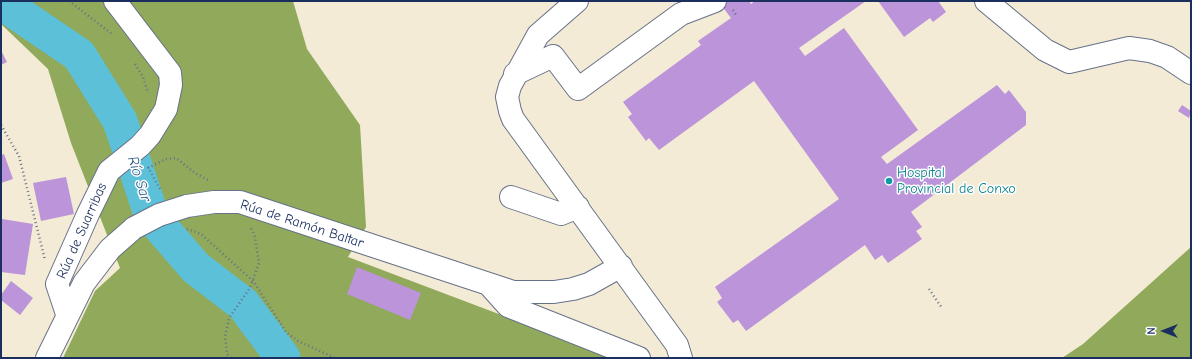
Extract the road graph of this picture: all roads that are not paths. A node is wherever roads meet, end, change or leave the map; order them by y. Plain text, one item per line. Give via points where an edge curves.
1 (115, 1) edge
2 (577, 1) edge
3 (715, 1) edge
4 (986, 1) edge
5 (1191, 73) edge
6 (515, 74) junction
7 (511, 197) dead end
8 (578, 207) junction
9 (621, 266) junction
10 (488, 284) junction
11 (67, 314) junction
12 (47, 358) edge
13 (639, 358) edge
14 (680, 358) edge

1 - 11 street, Rúa de Suarribas via 170,73 171,85 166,109 150,135 109,171 88,214 57,284
2 - 6 street via 538,36
3 - 6 street via 681,14 578,89 553,56
4 - 5 street via 1046,50 1069,62 1129,48 1167,57
6 - 8 street via 507,97 512,115
7 - 8 street via 561,214
8 - 9 street
9 - 10 street, Rúa de Ramón Baltar via 589,284 554,292 514,292
9 - 14 street via 677,345
10 - 11 street, Rúa de Ramón Baltar, bridge via 240,202 214,202 187,206 159,215 134,228 98,263
10 - 13 street via 508,306
11 - 12 street, Rúa de Ramón Baltar

